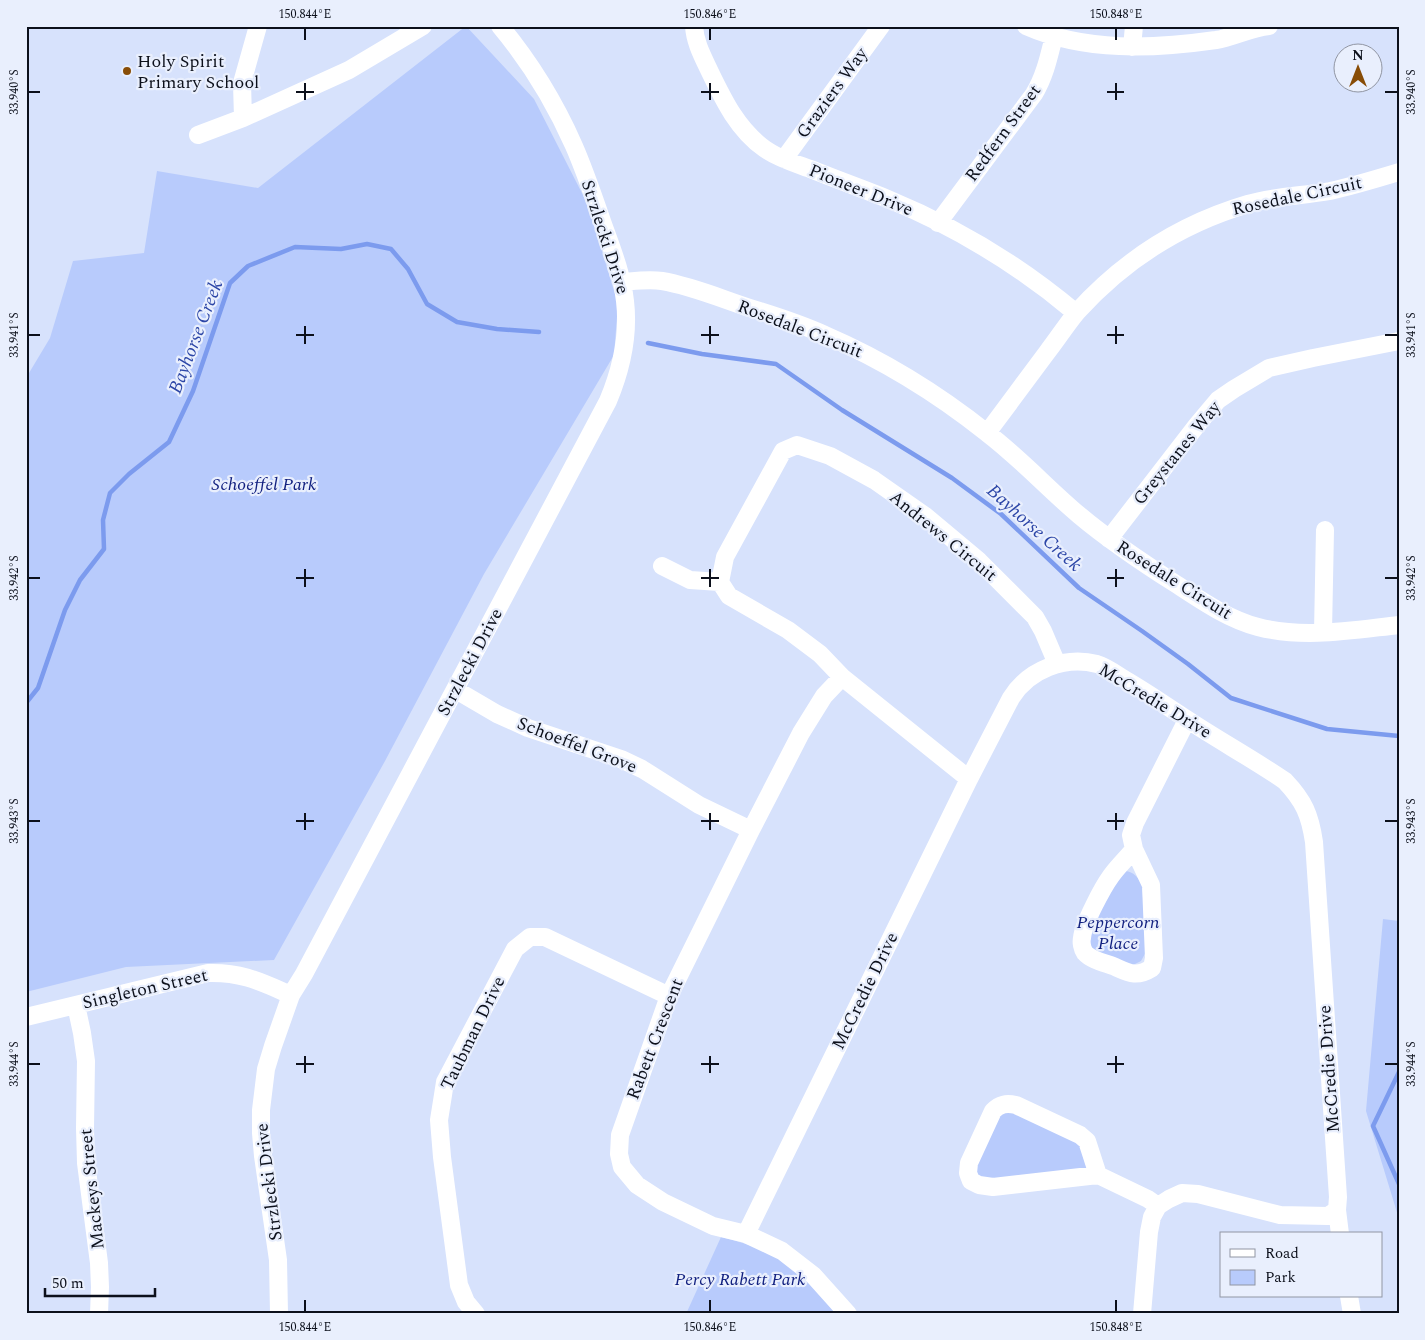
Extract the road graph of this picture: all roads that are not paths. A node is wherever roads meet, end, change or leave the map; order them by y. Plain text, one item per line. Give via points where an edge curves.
1 (258, 26) edge
2 (423, 26) edge
3 (500, 26) edge
4 (694, 26) edge
5 (881, 26) edge
6 (1026, 26) edge
7 (1134, 26) edge
8 (1269, 26) edge
9 (1054, 36) junction
10 (1132, 47) junction
11 (242, 118) junction
12 (198, 135) dead end
13 (784, 159) junction
14 (1399, 172) edge
15 (938, 223) junction
16 (622, 282) junction
17 (1076, 313) junction
18 (1399, 342) edge
19 (987, 433) junction
20 (1325, 530) dead end
21 (1110, 539) junction
22 (662, 566) dead end
23 (720, 582) junction
24 (1399, 625) edge
25 (1323, 632) junction
26 (1057, 664) junction
27 (842, 677) junction
28 (456, 690) junction
29 (1187, 720) junction
30 (969, 779) junction
31 (751, 830) junction
32 (1134, 849) junction
33 (291, 995) junction
34 (669, 996) junction
35 (76, 1005) junction
36 (26, 1017) edge
37 (1098, 1175) junction
38 (1158, 1206) junction
39 (1337, 1210) junction
40 (1340, 1232) edge
41 (746, 1234) junction
42 (1349, 1298) edge
43 (99, 1314) edge
44 (279, 1314) edge
45 (476, 1314) edge
46 (848, 1314) edge
47 (1142, 1314) edge
48 (1352, 1314) edge

1 - 11 street via 242,83
2 - 11 street via 349,70
3 - 16 street, Strzlecki Drive via 527,61 574,145
4 - 13 street, Pioneer Drive via 698,47 734,117 754,140
5 - 13 street, Graziers Way
6 - 9 street
7 - 10 street
8 - 10 street via 1216,40
9 - 10 street
9 - 15 street, Redfern Street via 1046,69 1034,94
11 - 12 street
13 - 15 street, Pioneer Drive via 889,199
14 - 17 street, Rosedale Circuit via 1329,191 1249,204 1197,222 1128,264
15 - 17 street, Pioneer Drive via 1015,267
16 - 19 street, Rosedale Circuit via 661,281 682,286 825,335 916,382
16 - 28 street, Strzlecki Drive via 624,338 615,384
17 - 19 street, Rosedale Circuit
18 - 21 street, Greystanes Way via 1269,368 1234,389 1218,400 1197,425
19 - 21 street, Rosedale Circuit
20 - 25 street
21 - 25 street, Rosedale Circuit via 1231,618 1258,627 1290,632
22 - 23 street via 690,580
23 - 26 street, Andrews Circuit via 725,557 783,451 797,445 830,456 874,480 924,515 972,555 1036,618
23 - 27 street via 729,596 788,630 820,654
24 - 25 street, Rosedale Circuit
26 - 29 street, McCredie Drive via 1084,662 1100,665
26 - 30 street, McCredie Drive via 1029,677 1018,687
27 - 30 street
27 - 31 street, Rabett Crescent via 824,696 801,733
28 - 31 street, Schoeffel Grove via 528,728 621,759 699,805
28 - 33 street, Strzlecki Drive
29 - 32 street via 1130,835
29 - 39 street, McCredie Drive via 1285,781 1297,793 1310,820
30 - 41 street, McCredie Drive
31 - 34 street, Rabett Crescent
32 - 32 street via 1151,884 1154,958 1152,968 1144,974 1132,974 1093,958 1082,945 1085,925 1104,887
33 - 35 street, Singleton Street via 240,975 208,973
33 - 44 street, Strzlecki Drive via 266,1069 261,1110 263,1156 278,1260
34 - 41 street, Rabett Crescent via 620,1135 618,1154 622,1167 637,1185 663,1202 713,1226
34 - 45 street, Taubman Drive via 545,937 530,937 515,949 445,1082 439,1120 459,1285 466,1302
35 - 36 street, Singleton Street
35 - 43 street, Mackeys Street via 86,1061 86,1163 99,1263
37 - 37 street via 993,1187 979,1185 971,1180 968,1173 969,1163 992,1111 1008,1103 1080,1135 1087,1141
37 - 38 street
38 - 39 street via 1182,1193 1198,1194 1280,1215 1328,1216
38 - 47 street via 1149,1232
39 - 40 street, McCredie Drive
41 - 46 street, Rabett Crescent via 782,1251 813,1275
42 - 48 street

